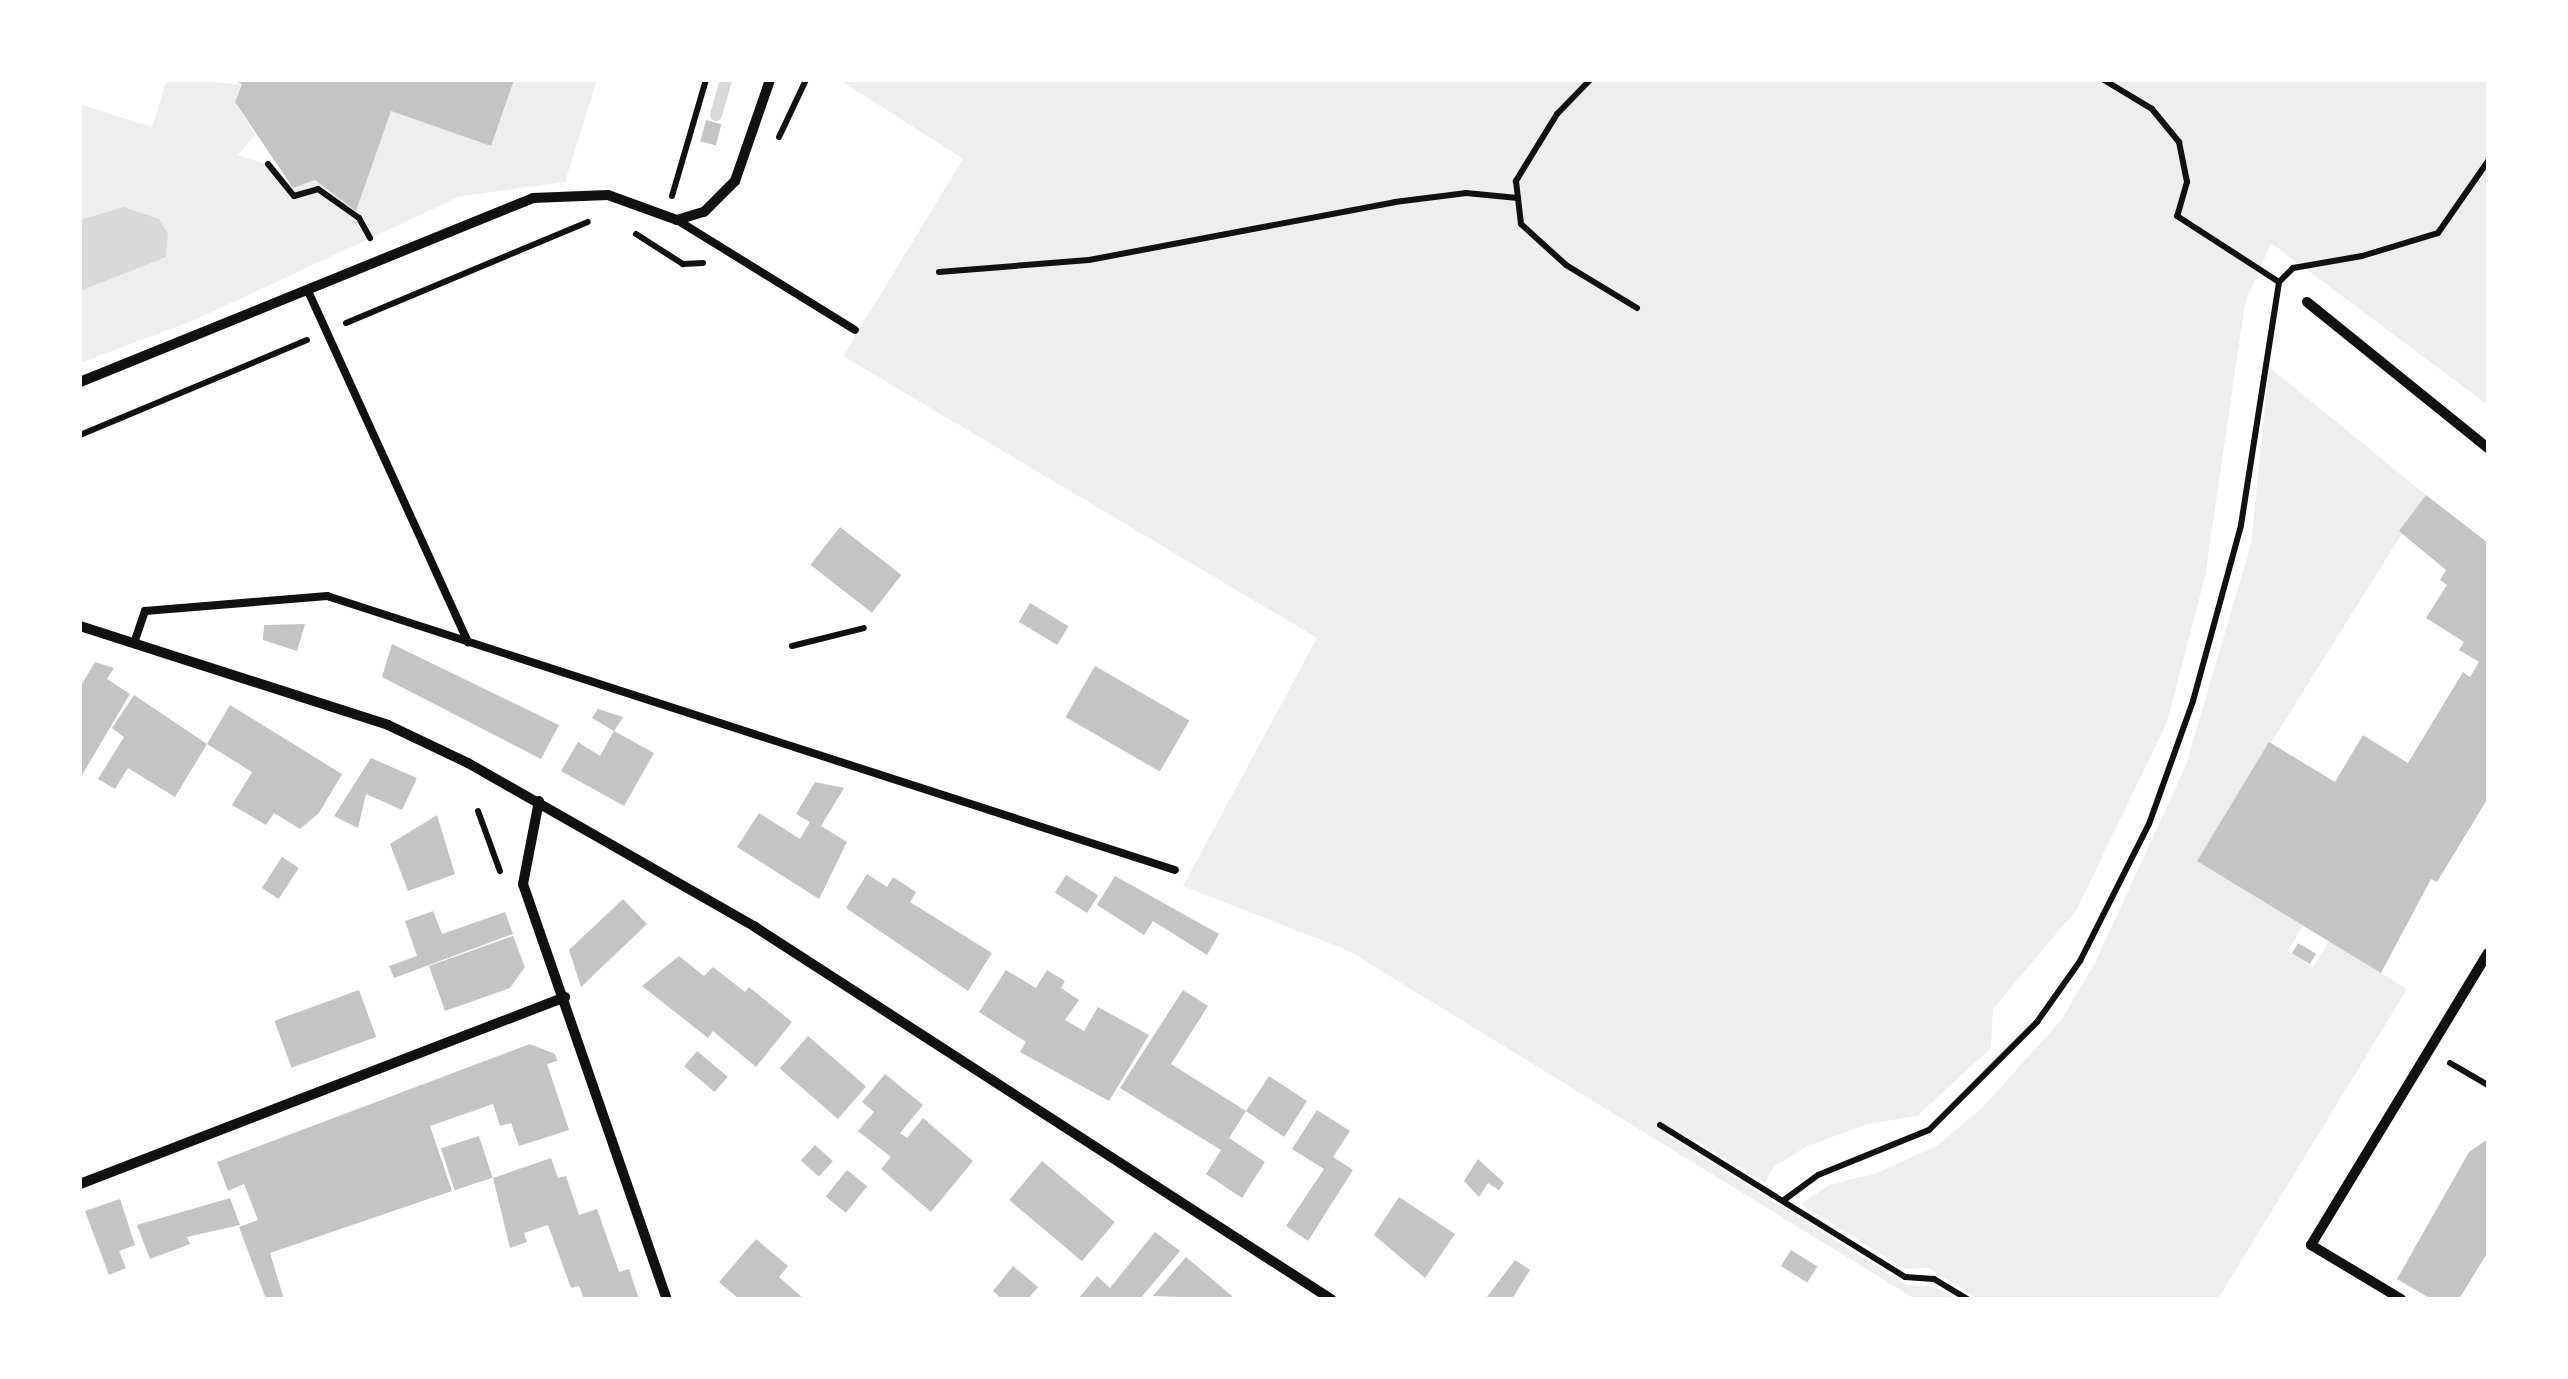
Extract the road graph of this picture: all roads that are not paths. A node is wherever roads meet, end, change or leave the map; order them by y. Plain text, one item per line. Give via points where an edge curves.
1 (770, 80) edge
2 (672, 218) junction
3 (308, 292) junction
4 (2307, 302) road end
5 (854, 330) dead end
6 (80, 382) edge
7 (2488, 448) edge
8 (80, 626) edge
9 (468, 642) junction
10 (134, 643) junction
11 (538, 801) junction
12 (1175, 870) dead end
13 (2488, 953) edge
14 (565, 997) junction
15 (80, 1184) edge
16 (667, 1299) edge
17 (1331, 1299) edge
18 (2401, 1299) edge

1 - 2 street via 734,182 704,212
2 - 3 street via 608,195 533,198
2 - 5 lane
3 - 6 street
3 - 9 lane
4 - 7 street
8 - 10 street
9 - 10 lane via 327,596 145,611
9 - 12 lane
10 - 11 street via 388,725
11 - 14 street via 523,884
11 - 17 street via 772,938
13 - 18 street via 2311,1245
14 - 15 street
14 - 16 street

